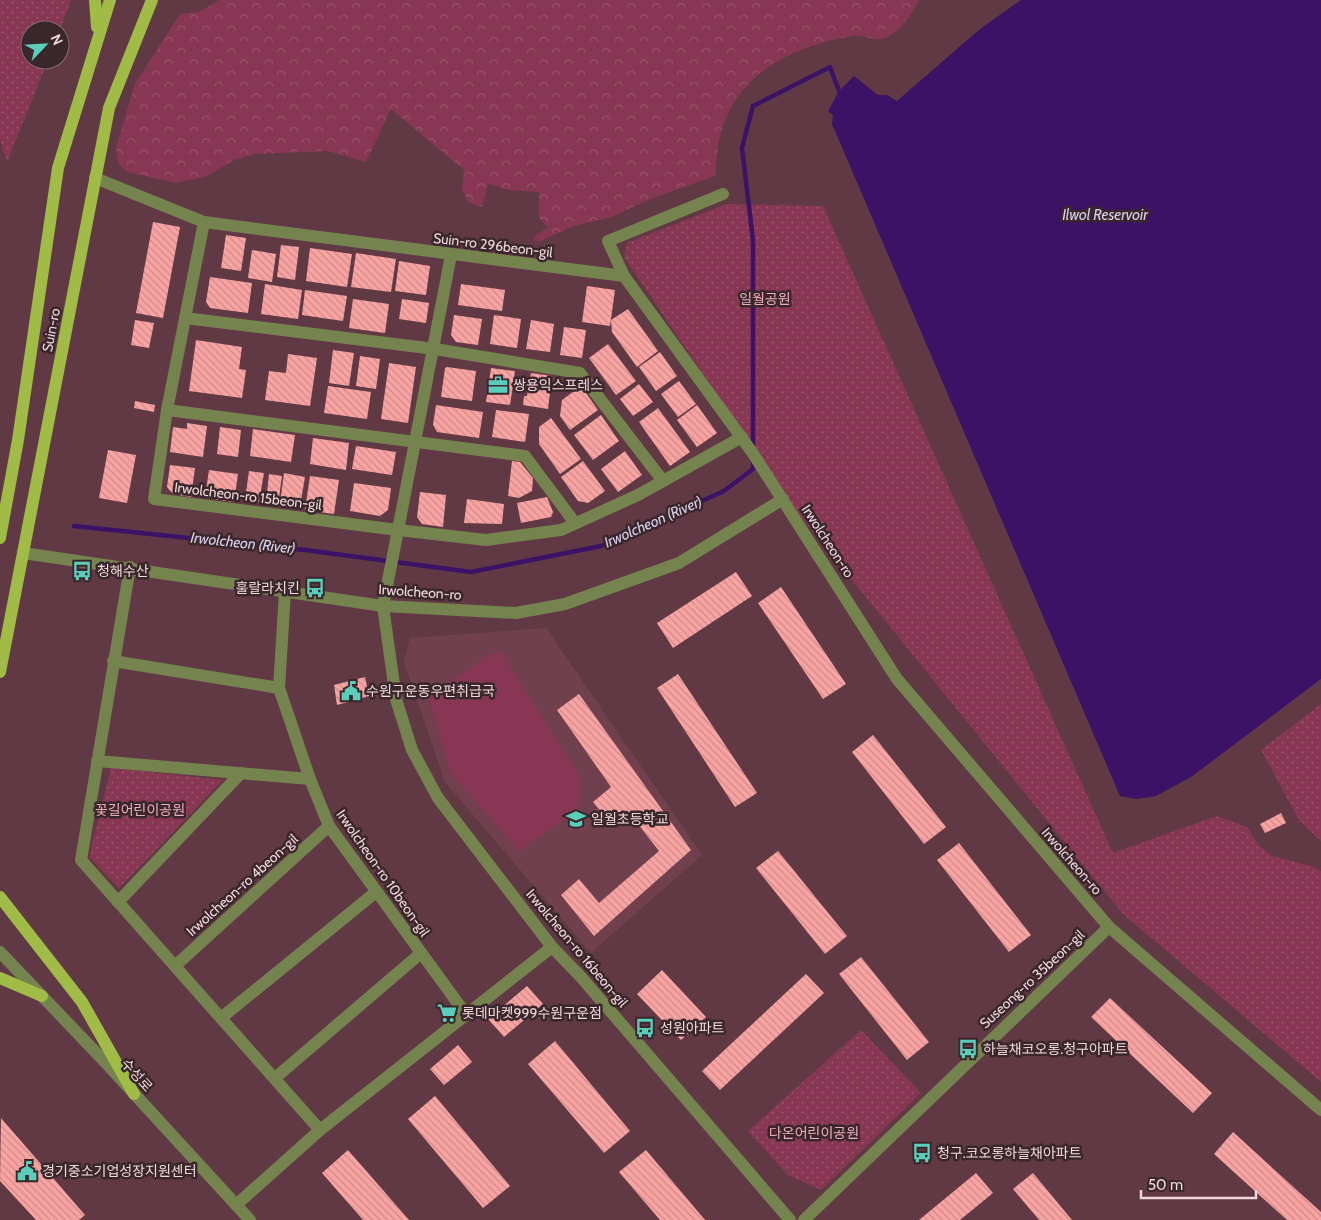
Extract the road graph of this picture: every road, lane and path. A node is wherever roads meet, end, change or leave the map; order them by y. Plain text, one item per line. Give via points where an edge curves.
1 (95, 0) edge
2 (110, 0) edge
3 (152, 0) edge
4 (97, 36) junction
5 (95, 178) junction
6 (724, 194) dead end
7 (204, 222) junction
8 (451, 255) junction
9 (624, 276) junction
10 (186, 318) junction
11 (435, 349) junction
12 (167, 410) junction
13 (742, 436) junction
14 (416, 440) junction
15 (662, 481) junction
16 (783, 499) junction
17 (575, 523) junction
18 (398, 530) junction
19 (0, 538) edge
20 (23, 553) junction
21 (130, 567) junction
22 (285, 592) junction
23 (384, 606) junction
24 (114, 661) junction
25 (0, 672) edge
26 (279, 688) junction
27 (97, 760) junction
28 (241, 773) junction
29 (310, 779) junction
30 (329, 826) junction
31 (376, 892) junction
32 (0, 897) edge
33 (118, 902) junction
34 (1109, 927) junction
35 (552, 947) junction
36 (0, 952) edge
37 (421, 953) junction
38 (175, 966) junction
39 (0, 978) edge
40 (42, 996) junction
41 (465, 1014) junction
42 (221, 1018) junction
43 (275, 1078) junction
44 (134, 1094) junction
45 (1321, 1110) edge
46 (320, 1130) junction
47 (236, 1205) junction
48 (250, 1220) edge
49 (790, 1220) edge
50 (804, 1220) edge

1 - 4 main road
2 - 4 main road, Suin-ro
3 - 5 main road, Suin-ro via 108,108
4 - 19 main road, Suin-ro via 58,168 18,440
5 - 7 street, Suin-ro 296beon-gil
5 - 20 main road, Suin-ro
6 - 9 street via 608,241
7 - 8 street, Suin-ro 296beon-gil
7 - 10 street, Irwolcheon-ro 15beon-gil
8 - 9 street, Suin-ro 296beon-gil
8 - 11 street
9 - 13 street
10 - 11 street
10 - 12 street, Irwolcheon-ro 15beon-gil
11 - 14 street
11 - 15 street via 580,373
12 - 14 street
12 - 18 street, Irwolcheon-ro 15beon-gil via 154,499
13 - 15 street, Irwolcheon-ro 15beon-gil
13 - 16 street
14 - 17 street via 525,456
14 - 18 street
15 - 17 street, Irwolcheon-ro 15beon-gil
16 - 23 street, Irwolcheon-ro via 679,562 565,604 516,613
16 - 34 street, Irwolcheon-ro via 897,679
17 - 18 street, Irwolcheon-ro 15beon-gil via 561,530 486,540
18 - 23 street
20 - 21 street, Irwolcheon-ro
20 - 25 main road, Suin-ro
21 - 22 street, Irwolcheon-ro
21 - 24 street
22 - 23 street, Irwolcheon-ro
22 - 26 street, Irwolcheon-ro 10beon-gil
23 - 35 street, Irwolcheon-ro 16beon-gil via 396,699 412,750 438,798
24 - 26 street
24 - 27 street
26 - 29 street, Irwolcheon-ro 10beon-gil
27 - 28 street
27 - 33 street via 81,860
28 - 29 street
28 - 33 street
29 - 30 street, Irwolcheon-ro 10beon-gil
30 - 31 street, Irwolcheon-ro 10beon-gil
30 - 38 street, Irwolcheon-ro 4beon-gil
31 - 37 street, Irwolcheon-ro 10beon-gil
31 - 42 street
32 - 44 main road via 82,1002
33 - 38 street
34 - 45 street, Irwolcheon-ro
34 - 50 street, Suseong-ro 35beon-gil
35 - 41 street
35 - 49 street, Irwolcheon-ro 16beon-gil
36 - 40 street, 수성로
37 - 41 street, Irwolcheon-ro 10beon-gil
37 - 43 street
38 - 42 street
39 - 40 main road
40 - 44 street, 수성로
41 - 46 street
42 - 43 street
43 - 46 street
44 - 47 street, 수성로
46 - 47 street
47 - 48 street, 수성로

